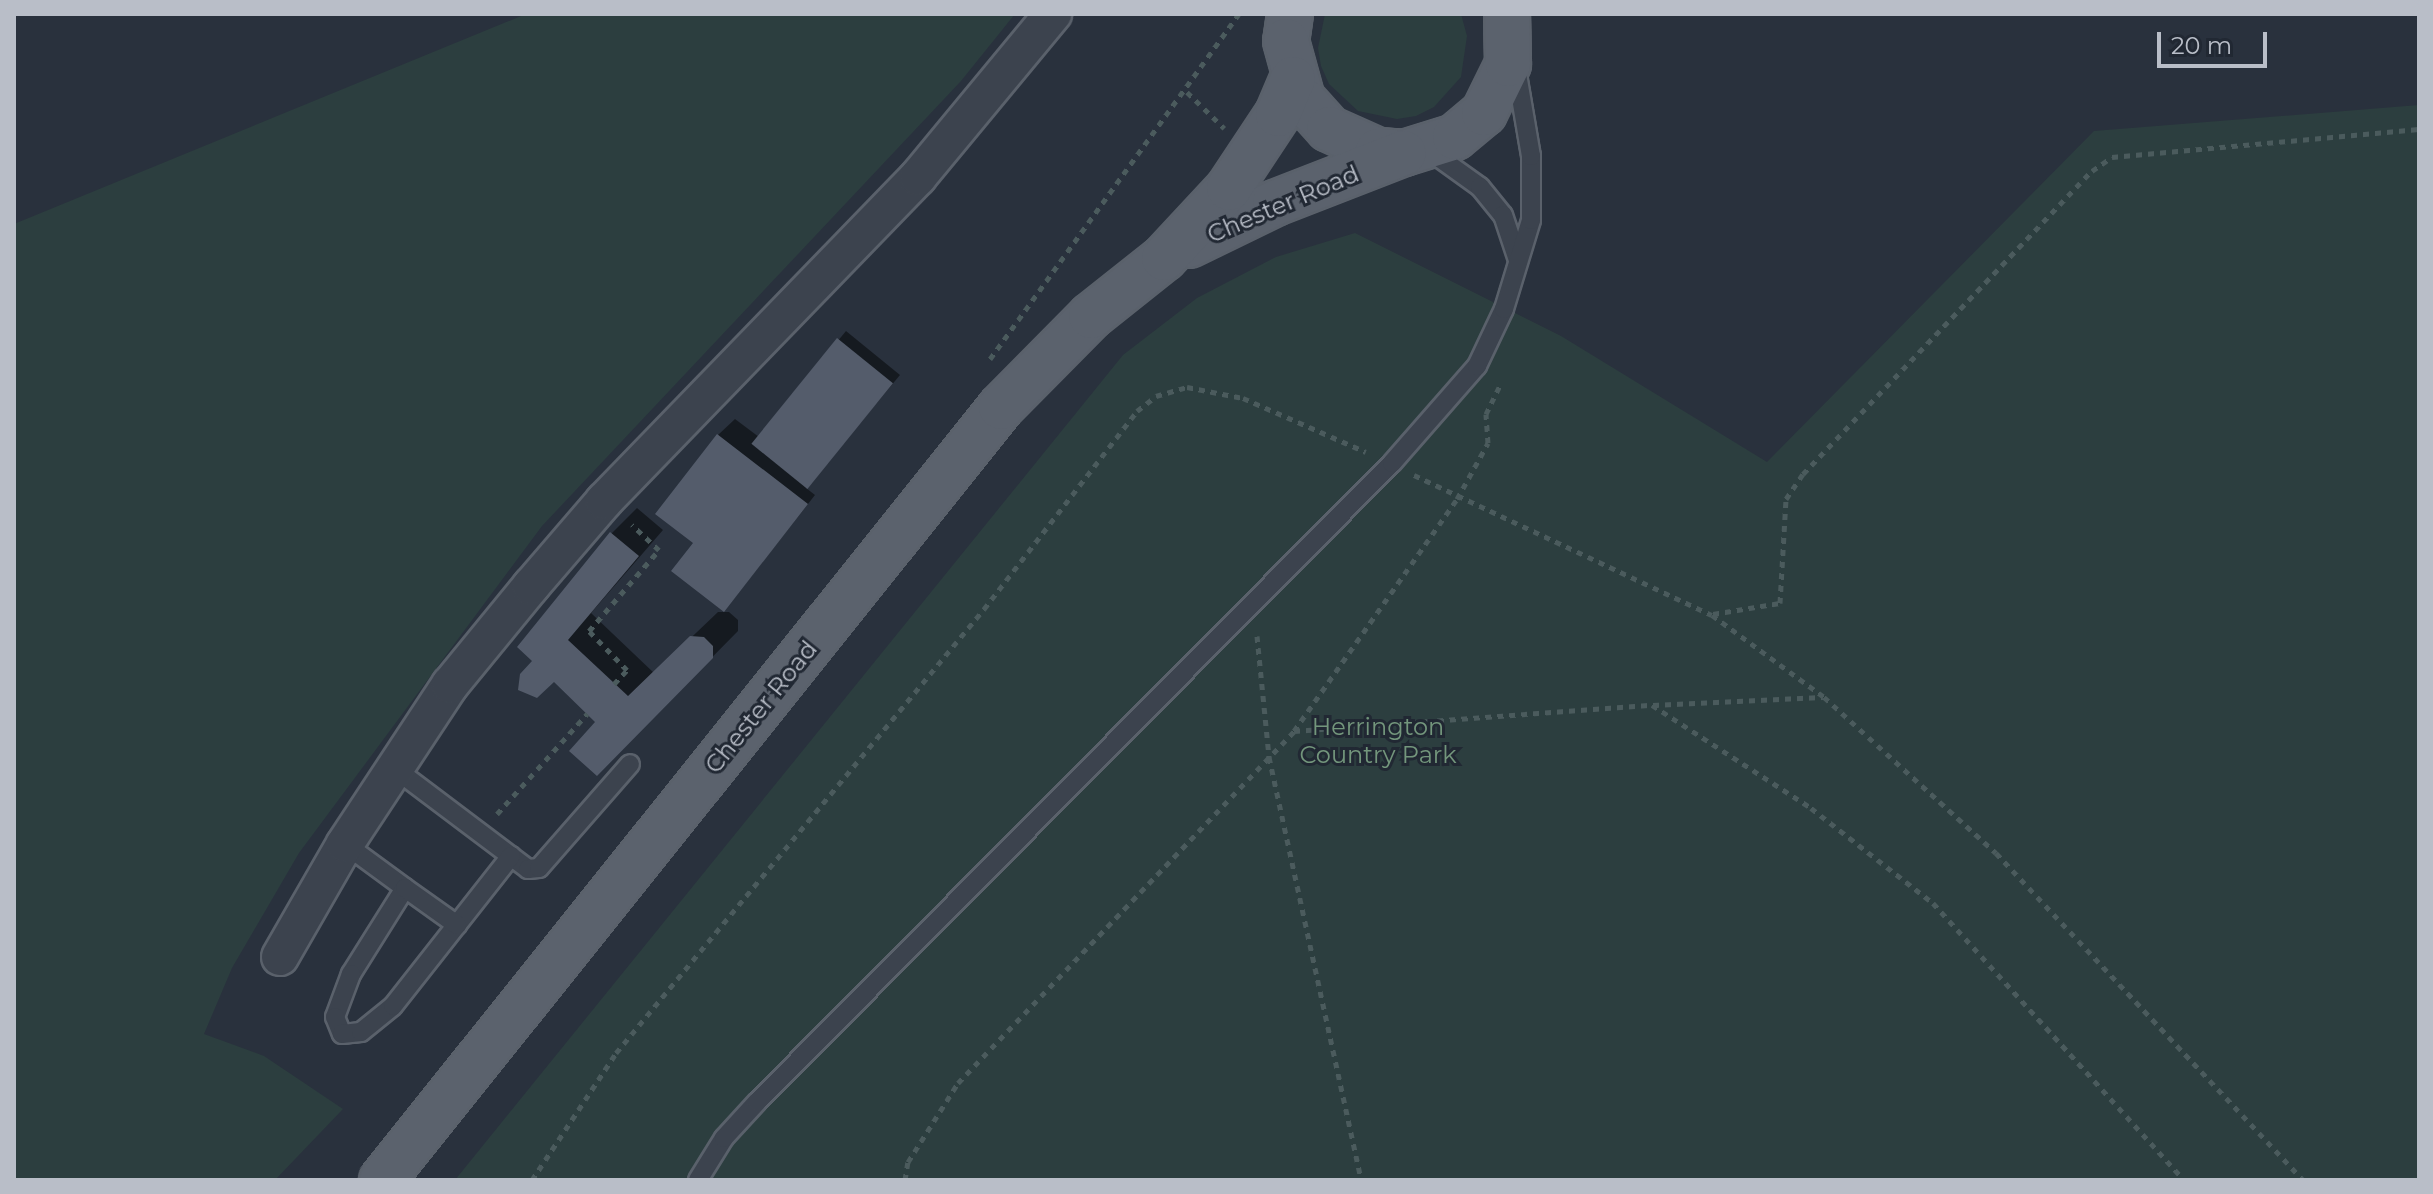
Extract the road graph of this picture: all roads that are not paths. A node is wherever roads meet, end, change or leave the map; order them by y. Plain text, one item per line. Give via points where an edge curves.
1 (1053, 14) edge
2 (1287, 16) edge
3 (1509, 25) edge
4 (1293, 79) junction
5 (1415, 151) junction
6 (1164, 258) junction
7 (1518, 260) junction
8 (630, 764) dead end
9 (394, 768) junction
10 (345, 844) junction
11 (511, 856) junction
12 (405, 888) junction
13 (457, 925) junction
14 (280, 957) dead end
15 (382, 1180) edge
16 (698, 1180) edge

1 - 9 street via 918,177 604,501 450,685
2 - 4 main road
3 - 5 main road, Chester Road via 1508,64 1484,113 1455,137
3 - 7 lane via 1531,156 1531,220
4 - 5 main road via 1329,129 1378,151
4 - 6 main road, Chester Road via 1253,156
5 - 6 main road, Chester Road via 1275,203
5 - 7 lane via 1480,187 1503,215
6 - 15 main road, Chester Road via 1091,316 1001,407
7 - 16 lane via 1504,309 1477,366 1392,463 757,1102 724,1138
8 - 11 lane via 539,868 528,869
9 - 10 street
9 - 11 lane
10 - 12 lane
10 - 14 street
11 - 13 lane
12 - 13 lane
12 - 13 lane via 351,974 335,1017 342,1034 361,1032 393,1006

